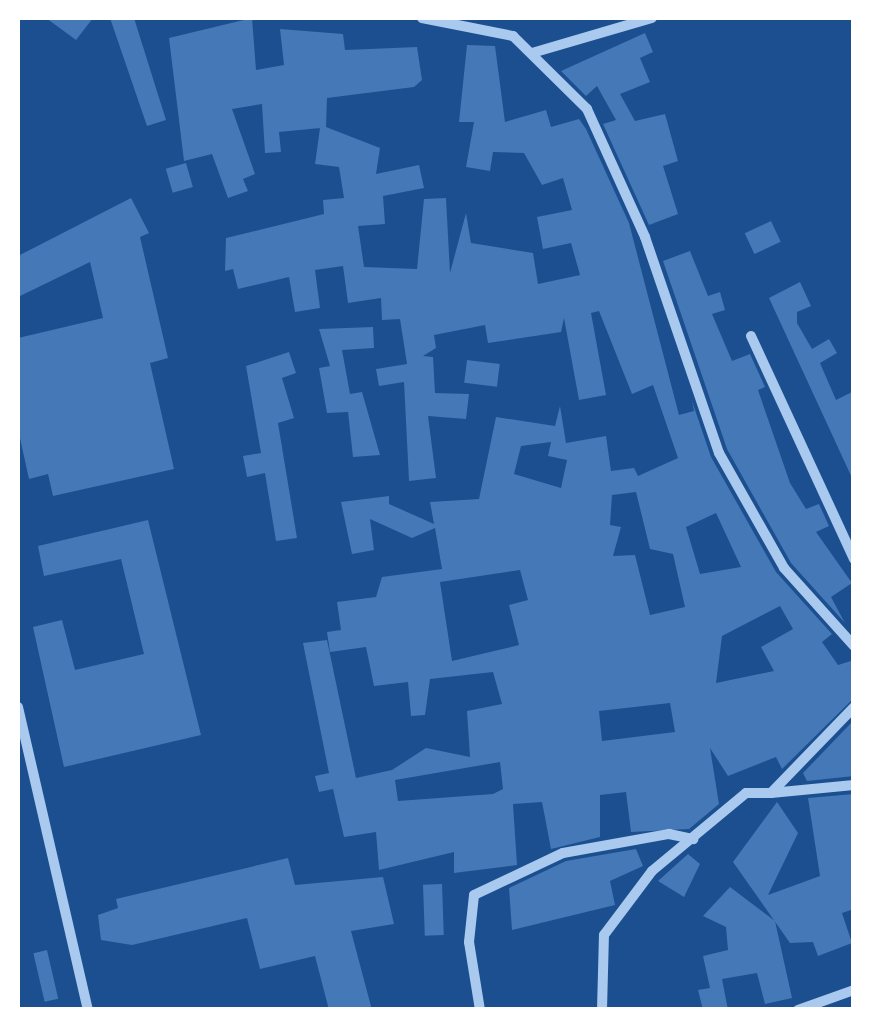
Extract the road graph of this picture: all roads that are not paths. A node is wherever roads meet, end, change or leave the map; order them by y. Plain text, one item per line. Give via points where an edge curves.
1 (422, 18) edge
2 (652, 18) edge
3 (532, 53) junction
4 (750, 336) dead end
5 (854, 559) edge
6 (854, 646) edge
7 (18, 707) edge
8 (854, 707) edge
9 (23, 755) edge
10 (854, 785) edge
11 (771, 792) junction
12 (692, 839) junction
13 (854, 990) edge
14 (88, 1010) edge
15 (480, 1010) edge
16 (602, 1010) edge
17 (798, 1010) edge

1 - 3 street via 497,29
2 - 3 street
3 - 6 street via 594,120 734,479 800,591
4 - 5 street
7 - 9 street
8 - 11 street
9 - 14 street
10 - 11 street
11 - 12 street via 746,793
12 - 15 street via 669,834 562,853 474,895 468,924
12 - 16 street via 652,871 604,935
13 - 17 street

